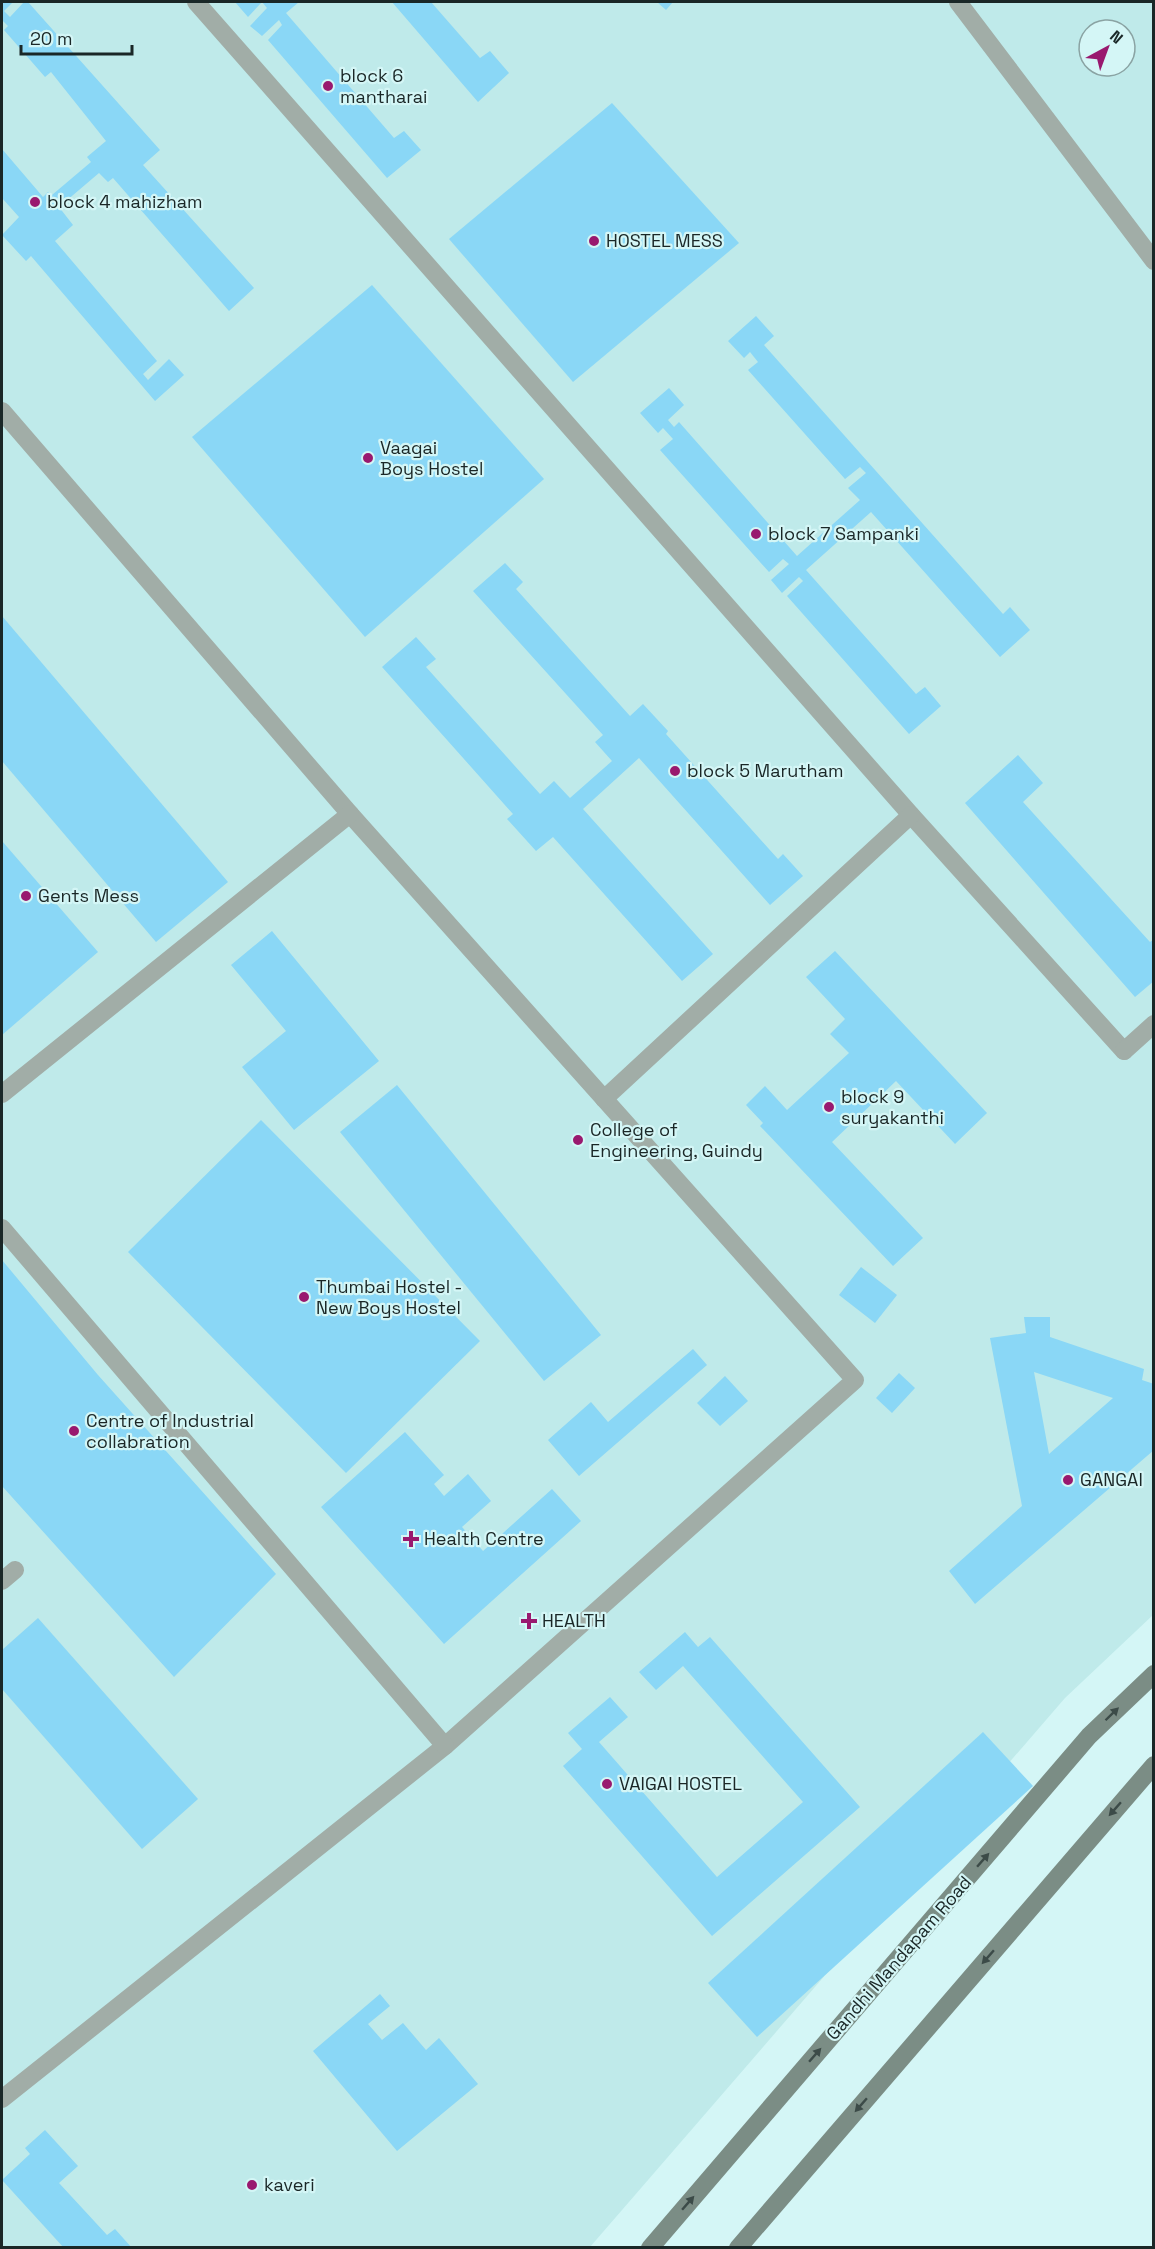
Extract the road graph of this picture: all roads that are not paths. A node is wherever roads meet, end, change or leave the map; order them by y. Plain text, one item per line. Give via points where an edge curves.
1 (196, 2) edge
2 (958, 2) edge
3 (1154, 261) edge
4 (2, 411) edge
5 (350, 814) junction
6 (911, 815) junction
7 (1154, 1024) edge
8 (2, 1094) edge
9 (604, 1099) junction
10 (2, 1228) edge
11 (1154, 1674) edge
12 (445, 1746) junction
13 (1154, 1765) edge
14 (2, 2099) edge
15 (650, 2247) edge
16 (738, 2247) edge

1 - 6 street
2 - 3 street
4 - 5 street
5 - 8 street
5 - 9 street
6 - 7 street via 1124,1051
6 - 9 street
9 - 12 street via 855,1380
10 - 12 street
15 -> 11 main road, Gandhi Mandapam Road via 1089,1736
12 - 14 street
13 -> 16 main road

